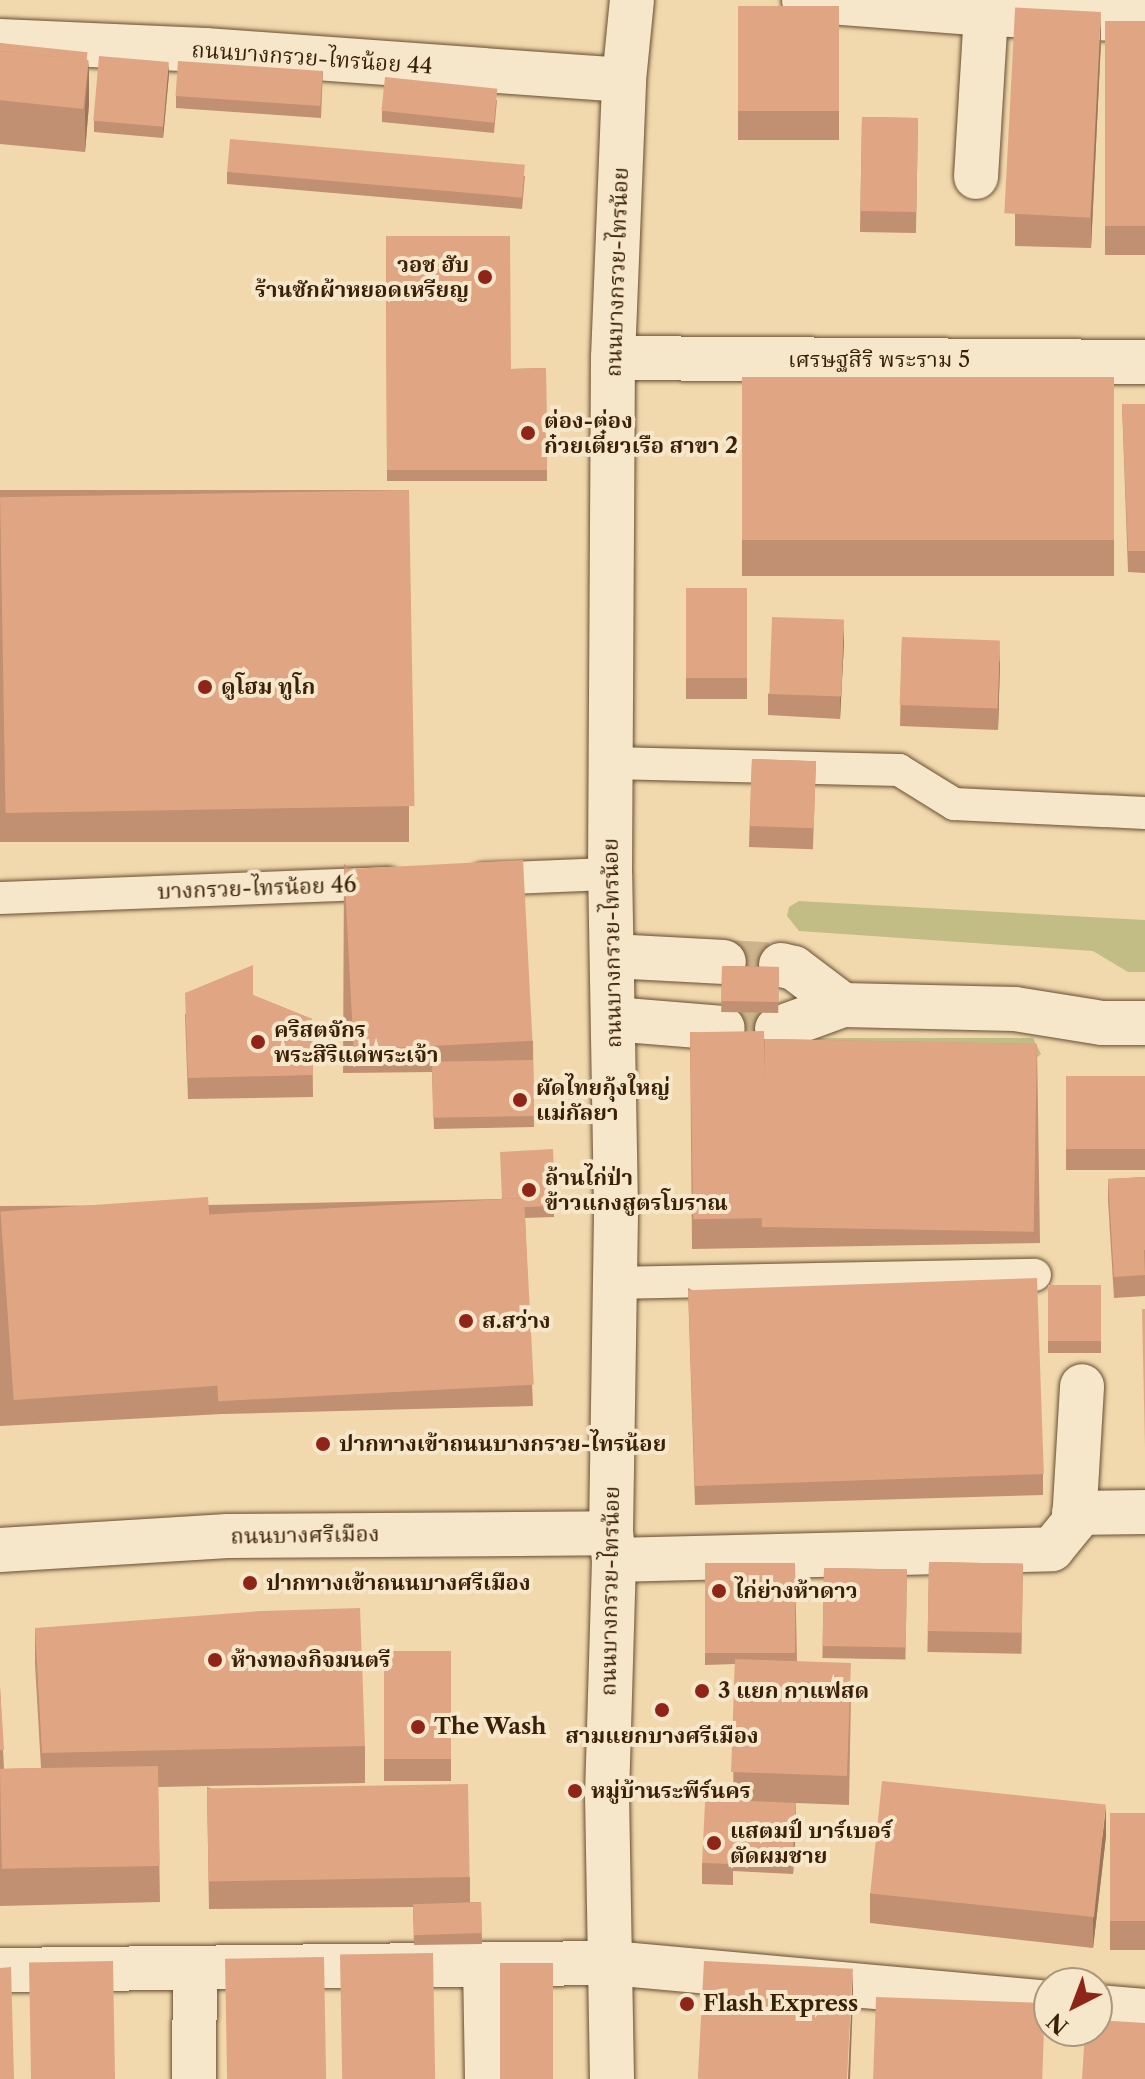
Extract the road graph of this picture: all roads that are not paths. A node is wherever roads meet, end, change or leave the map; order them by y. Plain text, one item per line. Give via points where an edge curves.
1 (632, 0) edge
2 (804, 0) edge
3 (986, 14) junction
4 (1145, 20) edge
5 (0, 41) edge
6 (624, 80) junction
7 (976, 177) dead end
8 (613, 358) junction
9 (1145, 362) edge
10 (611, 763) junction
11 (1145, 813) edge
12 (610, 874) junction
13 (0, 898) edge
14 (612, 956) junction
15 (724, 962) tunnel mouth
16 (781, 965) tunnel mouth
17 (843, 1005) junction
18 (613, 1019) junction
19 (1145, 1023) edge
20 (723, 1028) tunnel mouth
21 (777, 1029) tunnel mouth
22 (1035, 1275) edge
23 (614, 1283) junction
24 (1082, 1386) dead end
25 (1145, 1512) edge
26 (1074, 1513) junction
27 (612, 1546) junction
28 (0, 1550) edge
29 (611, 1963) junction
30 (485, 1964) junction
31 (195, 1968) junction
32 (0, 1970) edge
33 (1033, 2002) edge
34 (1113, 2008) edge
35 (1145, 2011) edge
36 (194, 2079) edge
37 (487, 2079) edge
38 (612, 2079) edge

1 - 6 street, ถนนบางกรวย-ไทรน้อย
2 - 3 street
3 - 4 street
3 - 7 street
5 - 6 street, ถนนบางกรวย-ไทรน้อย 44
6 - 8 street, ถนนบางกรวย-ไทรน้อย
8 - 9 street, เศรษฐสิริ พระราม 5
8 - 10 street, ถนนบางกรวย-ไทรน้อย
10 - 11 lane via 899,770 954,804
10 - 12 street, ถนนบางกรวย-ไทรน้อย
12 - 13 lane, บางกรวย-ไทรน้อย 46
12 - 14 street, ถนนบางกรวย-ไทรน้อย
14 - 15 street
14 - 18 street, ถนนบางกรวย-ไทรน้อย
16 - 17 street via 794,968
17 - 19 street via 1015,1009 1102,1023
17 - 21 street
18 - 20 street
18 - 23 street, ถนนบางกรวย-ไทรน้อย
22 - 23 lane
23 - 27 street, ถนนบางกรวย-ไทรน้อย
24 - 26 street
25 - 26 street
26 - 27 street, ถนนบางศรีเมือง via 1074,1522 1052,1549
27 - 28 street, ถนนบางศรีเมือง via 228,1536
27 - 29 street, ถนนบางกรวย-ไทรน้อย via 607,1796
29 - 30 street
29 - 33 street
29 - 38 street, ถนนบางกรวย-ไทรน้อย
30 - 31 street
30 - 37 street
31 - 32 street
31 - 36 street
34 - 35 street

